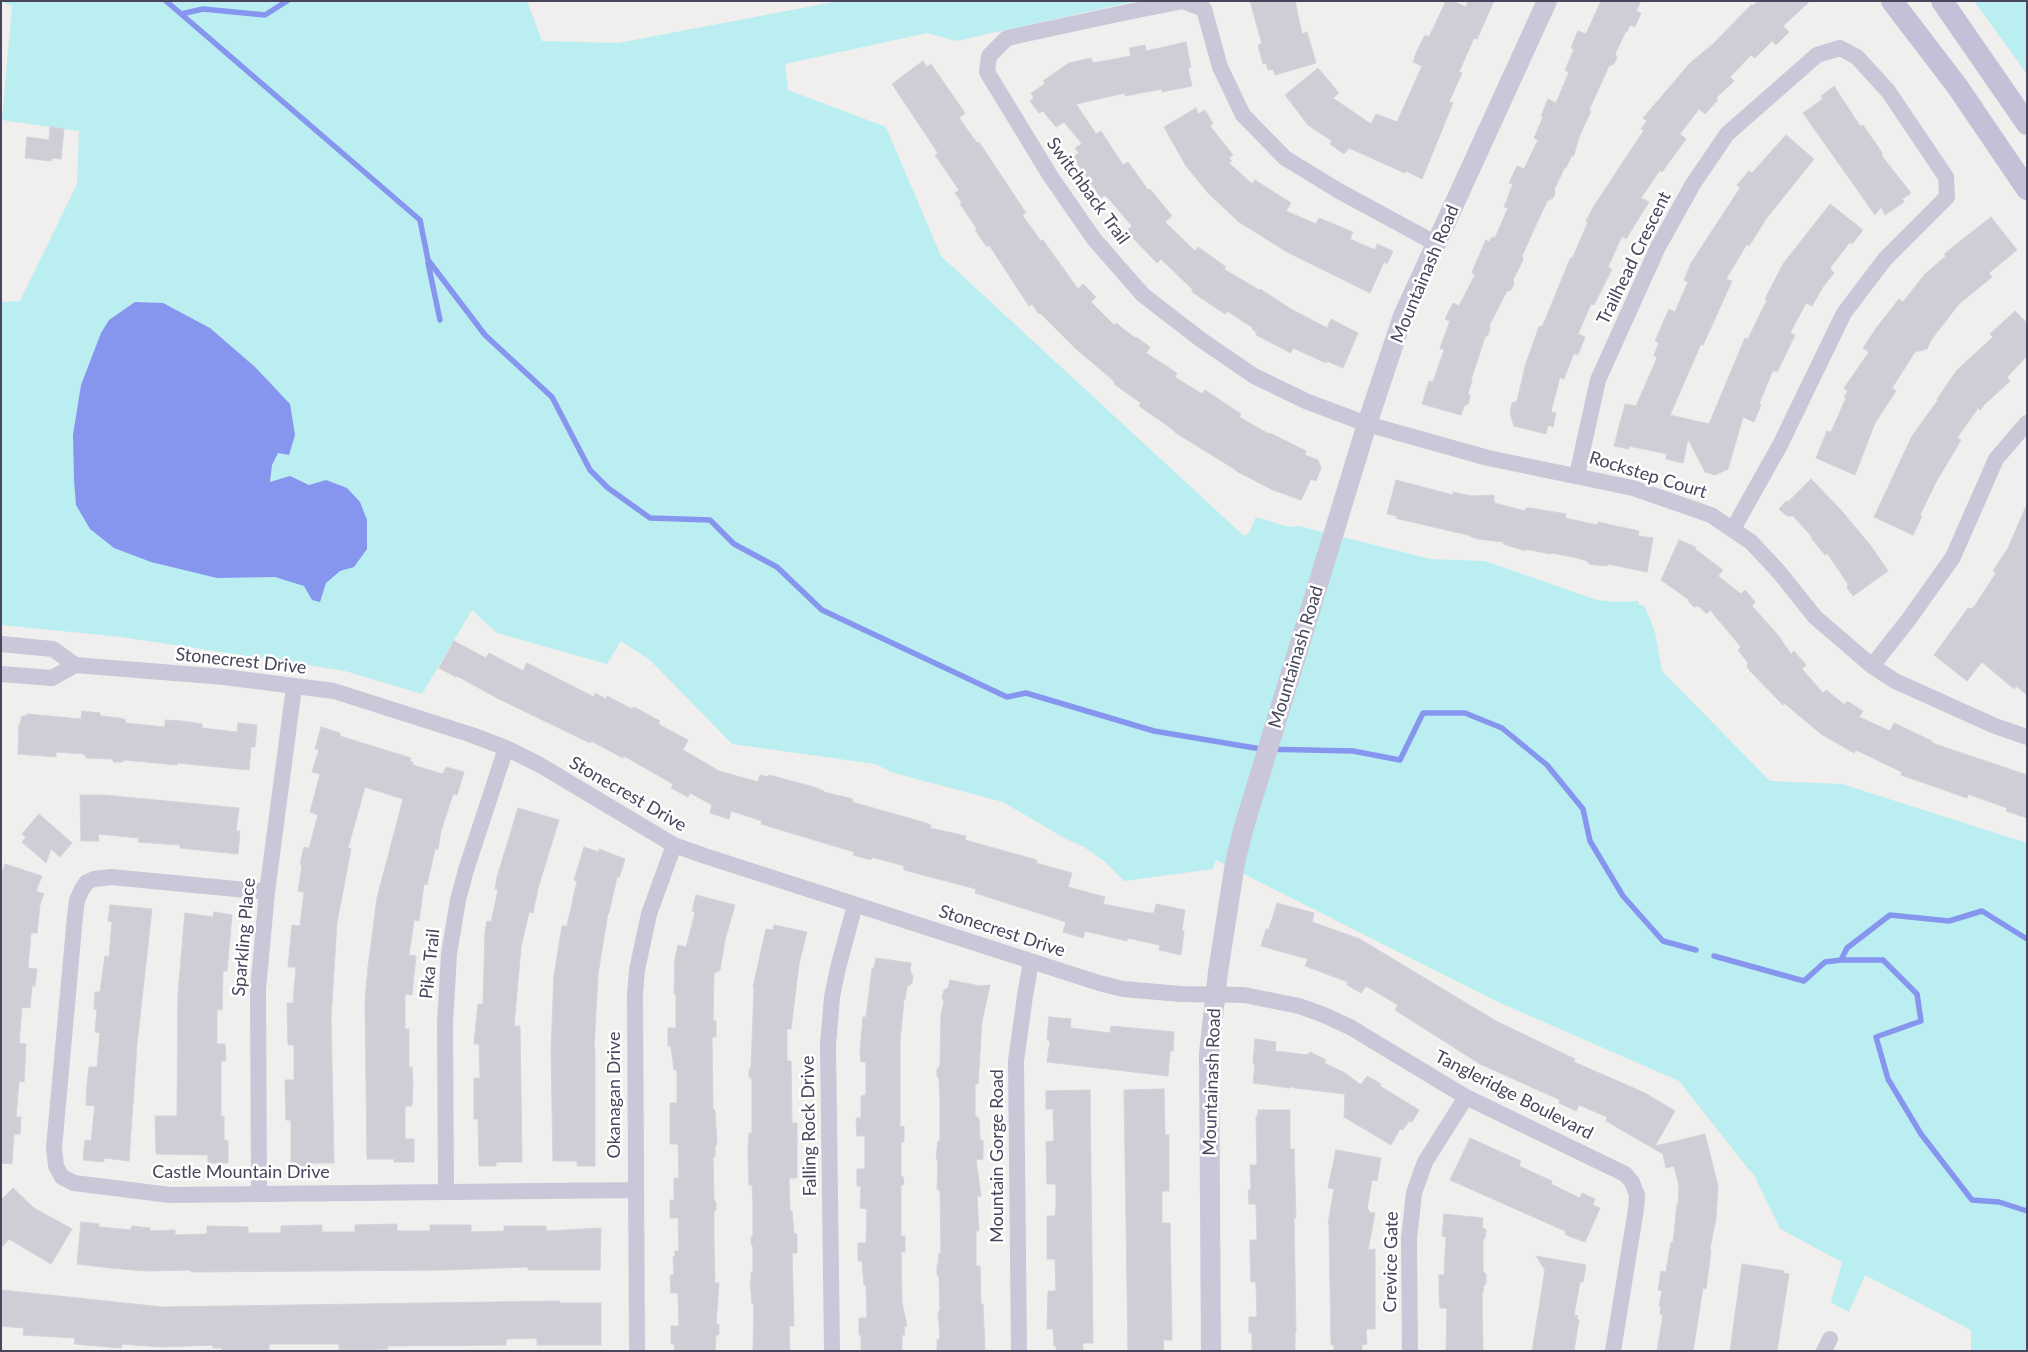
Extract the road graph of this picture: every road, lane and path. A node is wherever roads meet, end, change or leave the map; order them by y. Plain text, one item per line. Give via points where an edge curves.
1 (1547, 1) edge
2 (1892, 1) edge
3 (1942, 1) edge
4 (2027, 124) edge
5 (2027, 189) edge
6 (1435, 243) junction
7 (2027, 423) edge
8 (1367, 424) junction
9 (1577, 475) junction
10 (1733, 529) junction
11 (1, 644) edge
12 (75, 665) junction
13 (1872, 666) junction
14 (1, 674) edge
15 (294, 687) junction
16 (2027, 737) edge
17 (506, 748) junction
18 (674, 846) junction
19 (268, 892) junction
20 (855, 904) junction
21 (1032, 962) junction
22 (1215, 994) junction
23 (1466, 1097) junction
24 (634, 1190) junction
25 (446, 1191) junction
26 (259, 1193) junction
27 (637, 1351) edge
28 (832, 1351) edge
29 (1019, 1351) edge
30 (1211, 1351) edge
31 (1410, 1351) edge
32 (1613, 1351) edge

1 - 6 street, Mountainash Road
2 - 5 main road via 1957,86
3 - 4 main road
6 - 8 street, Mountainash Road via 1403,316
6 - 8 street, Switchback Trail via 1284,158 1243,115 1220,67 1204,9 1183,1 1007,38 989,56 986,72 1051,177 1094,239 1143,294 1254,376 1308,402
7 - 13 street via 1996,459 1953,556
8 - 9 street, Rockstep Court via 1488,458
8 - 22 street, Mountainash Road via 1243,830
9 - 10 street, Rockstep Court via 1685,505 1711,515
9 - 10 street, Trailhead Crescent via 1598,380 1658,246 1694,184 1727,134 1817,55 1840,48 1857,57 1888,91 1946,177 1946,196 1884,259 1844,313 1780,445
10 - 13 street, Rockstep Court via 1757,548 1815,617
11 - 12 street via 53,649
12 - 14 street via 52,678
12 - 15 street, Stonecrest Drive via 224,677
13 - 16 street, Rockstep Court via 1895,681
15 - 17 street, Stonecrest Drive via 334,691 472,734
15 - 19 street, Sparkling Place
17 - 18 street, Stonecrest Drive
17 - 25 street, Pika Trail via 466,870 449,954 445,1023
18 - 20 street, Stonecrest Drive
18 - 24 street, Okanagan Drive via 649,914 634,995
19 - 26 street, Sparkling Place via 258,989
19 - 26 street, Castle Mountain Drive via 112,877 94,879 82,889 75,916 54,1148 56,1166 62,1177 74,1183 170,1195
20 - 21 street, Stonecrest Drive
20 - 28 street, Falling Rock Drive via 838,968 829,1031
21 - 22 street, Stonecrest Drive via 1123,989
21 - 29 street, Mountain Gorge Road via 1016,1061
22 - 23 street, Tangleridge Boulevard via 1276,1001 1324,1015
22 - 30 street, Mountainash Road via 1209,1078
23 - 31 street, Crevice Gate via 1425,1162 1414,1193 1409,1238
23 - 32 street, Tangleridge Boulevard via 1625,1174 1632,1182 1637,1196 1636,1209
24 - 25 street, Castle Mountain Drive
24 - 27 street, Okanagan Drive
25 - 26 street, Castle Mountain Drive

